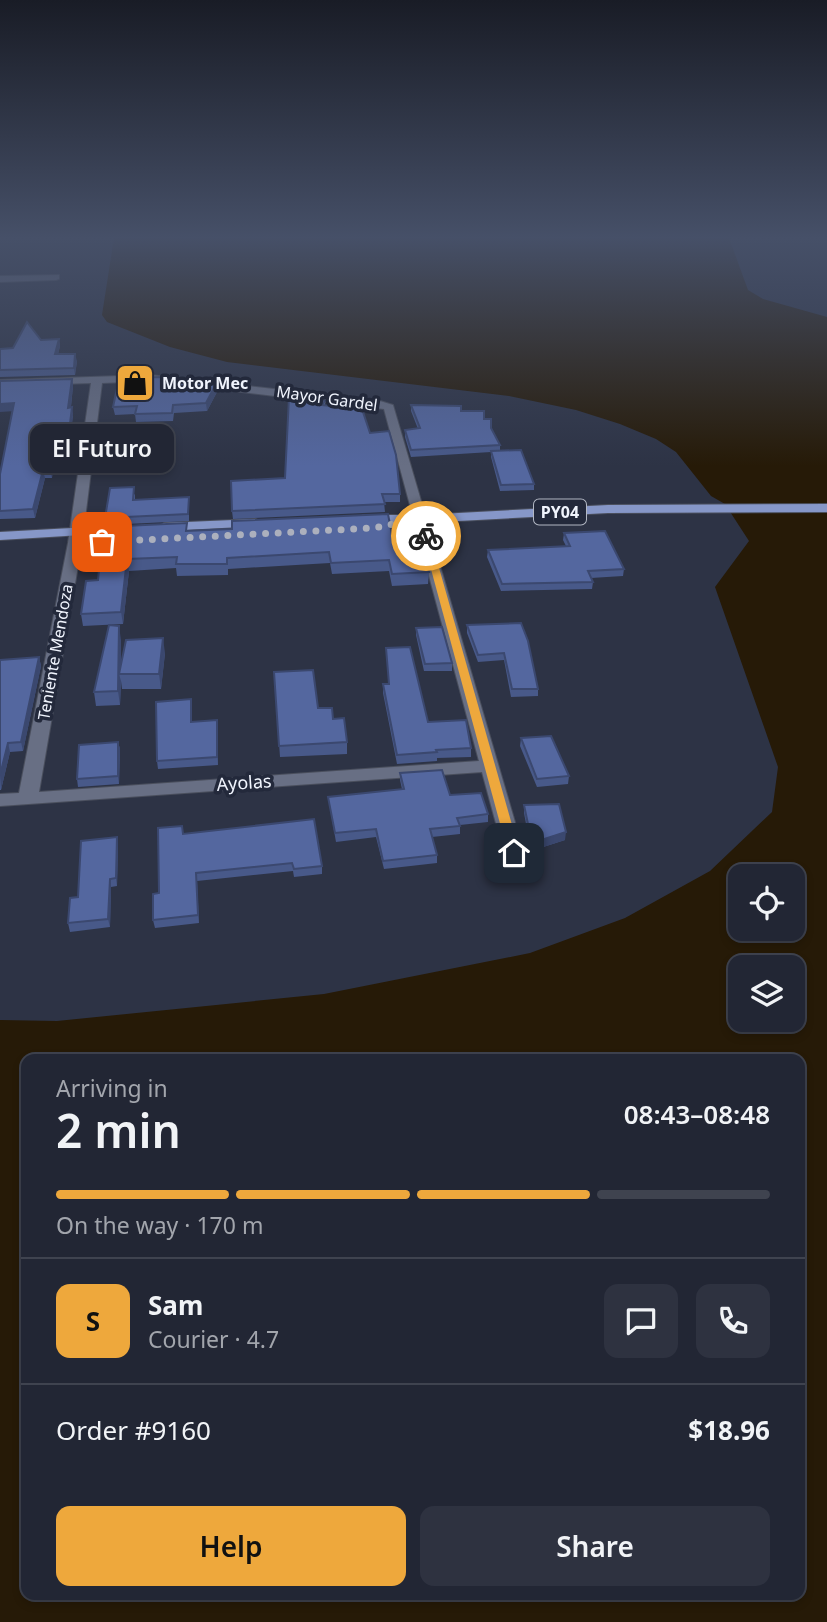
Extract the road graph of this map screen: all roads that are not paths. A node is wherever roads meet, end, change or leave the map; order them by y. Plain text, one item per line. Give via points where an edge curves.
1 (138, 368) dead end
2 (122, 377) junction
3 (97, 381) junction
4 (0, 382) edge
5 (827, 508) edge
6 (421, 519) junction
7 (276, 522) edge
8 (344, 524) edge
9 (149, 534) junction
10 (264, 534) edge
11 (0, 536) edge
12 (75, 537) junction
13 (0, 547) edge
14 (489, 766) junction
15 (28, 798) junction
16 (0, 800) edge
17 (514, 853) dead end

1 - 2 street
2 - 3 street, Mayor Gardel
2 - 6 street, Mayor Gardel via 200,382 389,407
3 - 4 street, Mayor Gardel
3 - 12 street, Teniente Mendoza
5 - 6 main road, PY04 via 608,509
6 - 8 main road, PY04 via 373,528
6 - 14 street, Mayor Gardel
7 - 9 main road
9 - 10 main road
9 - 12 main road
11 - 12 main road
12 - 13 main road
12 - 15 street, Teniente Mendoza
14 - 15 street, Ayolas
14 - 17 street, Mayor Gardel
15 - 16 street, Ayolas

